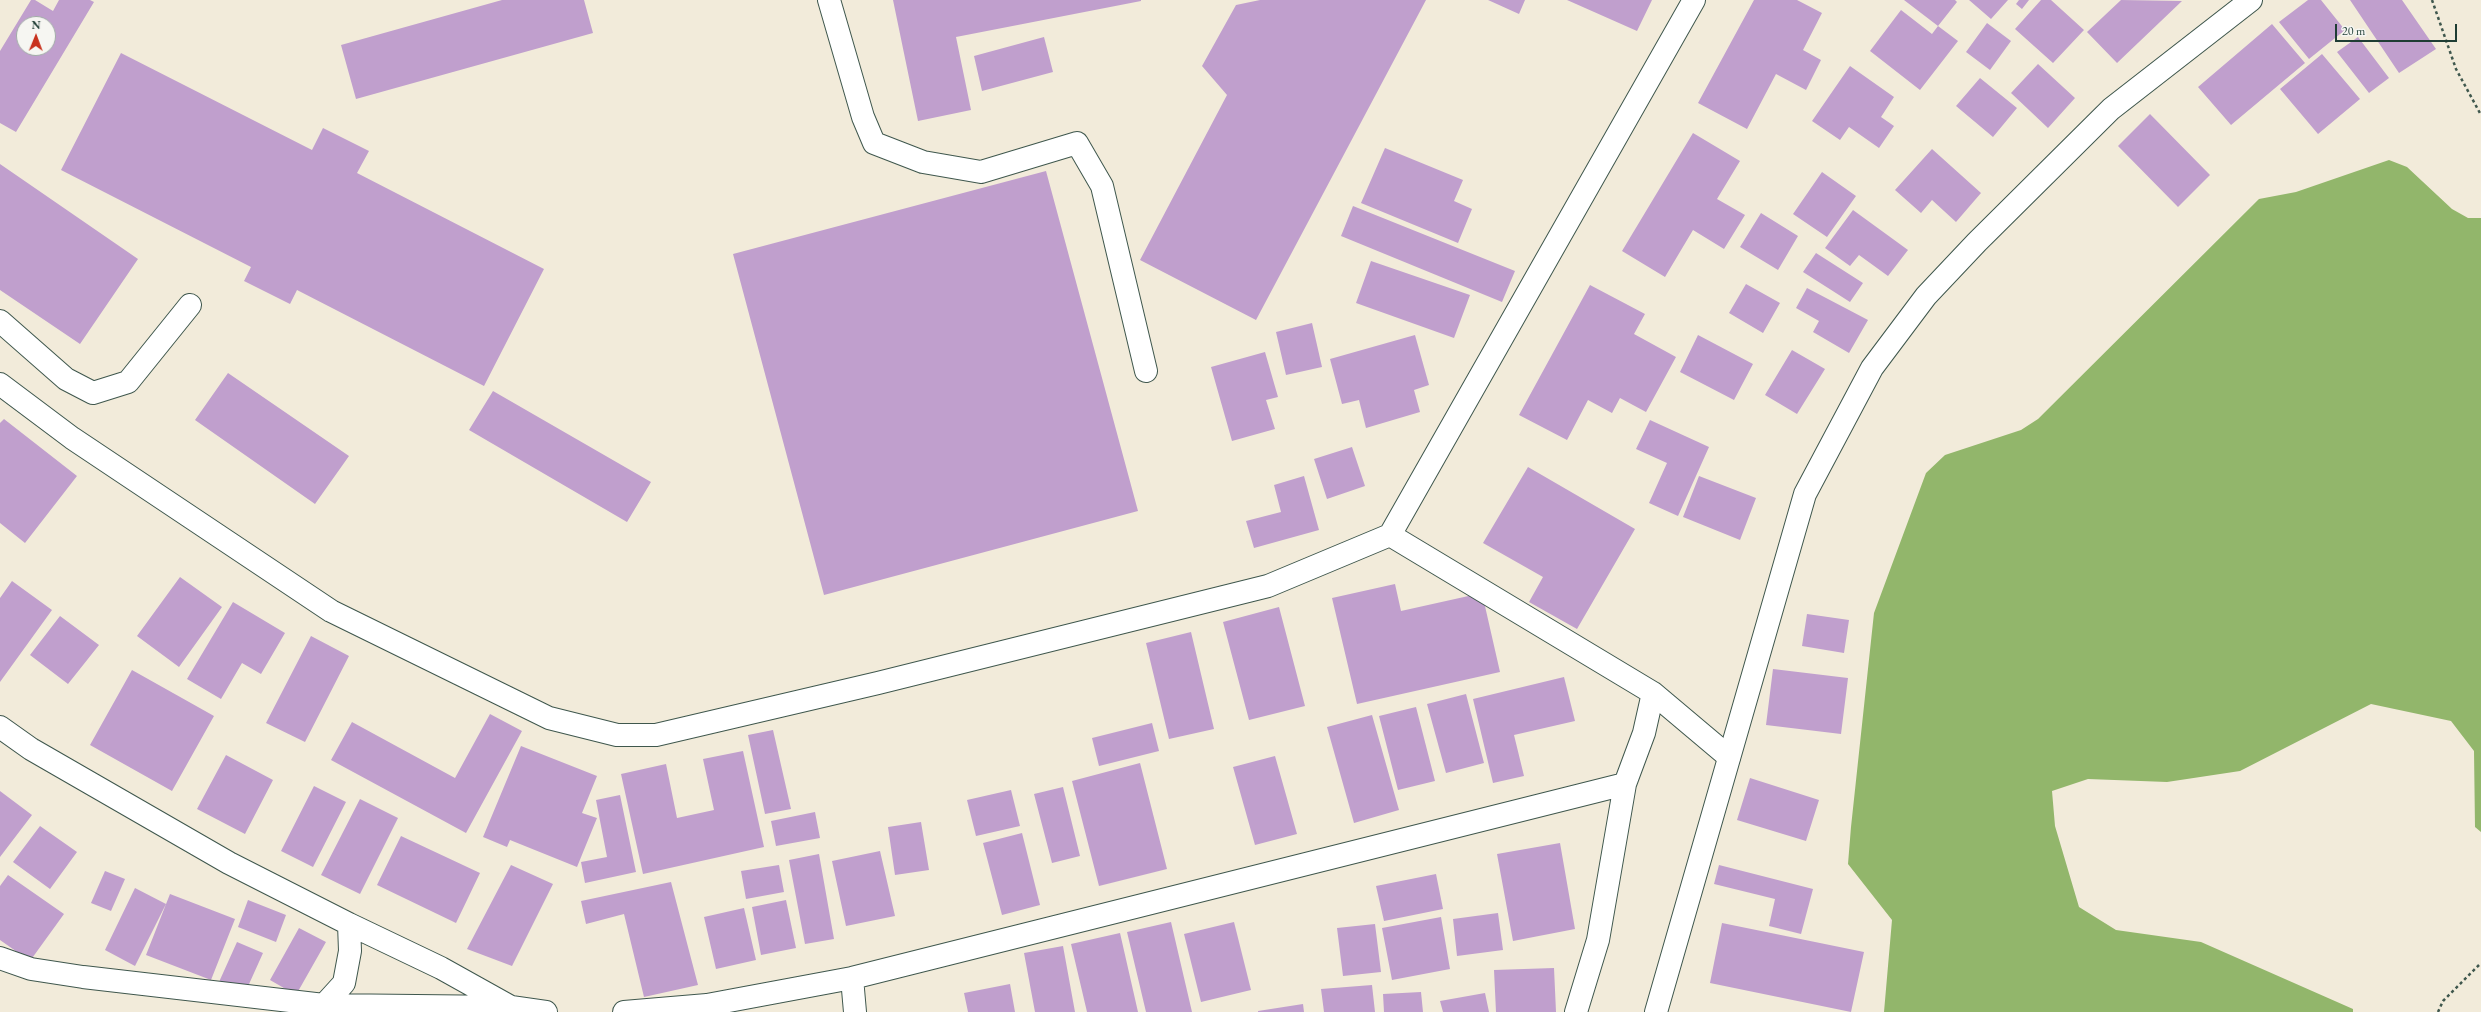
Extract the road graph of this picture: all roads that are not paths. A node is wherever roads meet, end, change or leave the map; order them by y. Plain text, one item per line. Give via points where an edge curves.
1 (829, 0) edge
2 (1694, 0) edge
3 (2251, 0) edge
4 (190, 305) dead end
5 (0, 321) edge
6 (1146, 371) dead end
7 (0, 384) edge
8 (1390, 535) junction
9 (1653, 693) junction
10 (0, 727) edge
11 (1729, 756) junction
12 (1625, 784) junction
13 (349, 924) junction
14 (0, 958) edge
15 (852, 978) junction
16 (324, 1006) junction
17 (511, 1007) junction
18 (546, 1012) edge
19 (624, 1012) edge
20 (854, 1012) edge
21 (1576, 1012) edge
22 (1656, 1012) edge

1 - 6 street via 863,117 874,143 923,162 981,172 1077,143 1102,186
2 - 8 street
3 - 11 street via 2112,109 1926,296 1872,368 1805,494
4 - 5 street via 128,382 93,393 66,379
7 - 8 street via 72,438 331,611 549,718 617,735 656,735 1268,586
8 - 9 street
9 - 11 street
9 - 12 street via 1644,733
10 - 13 street via 31,749 229,863
11 - 22 street
12 - 15 street
12 - 21 street via 1598,940
13 - 16 street via 350,951 344,983
13 - 17 street via 441,968
14 - 16 street via 31,969
15 - 19 street via 707,1005
15 - 20 street
16 - 17 street
17 - 18 street

